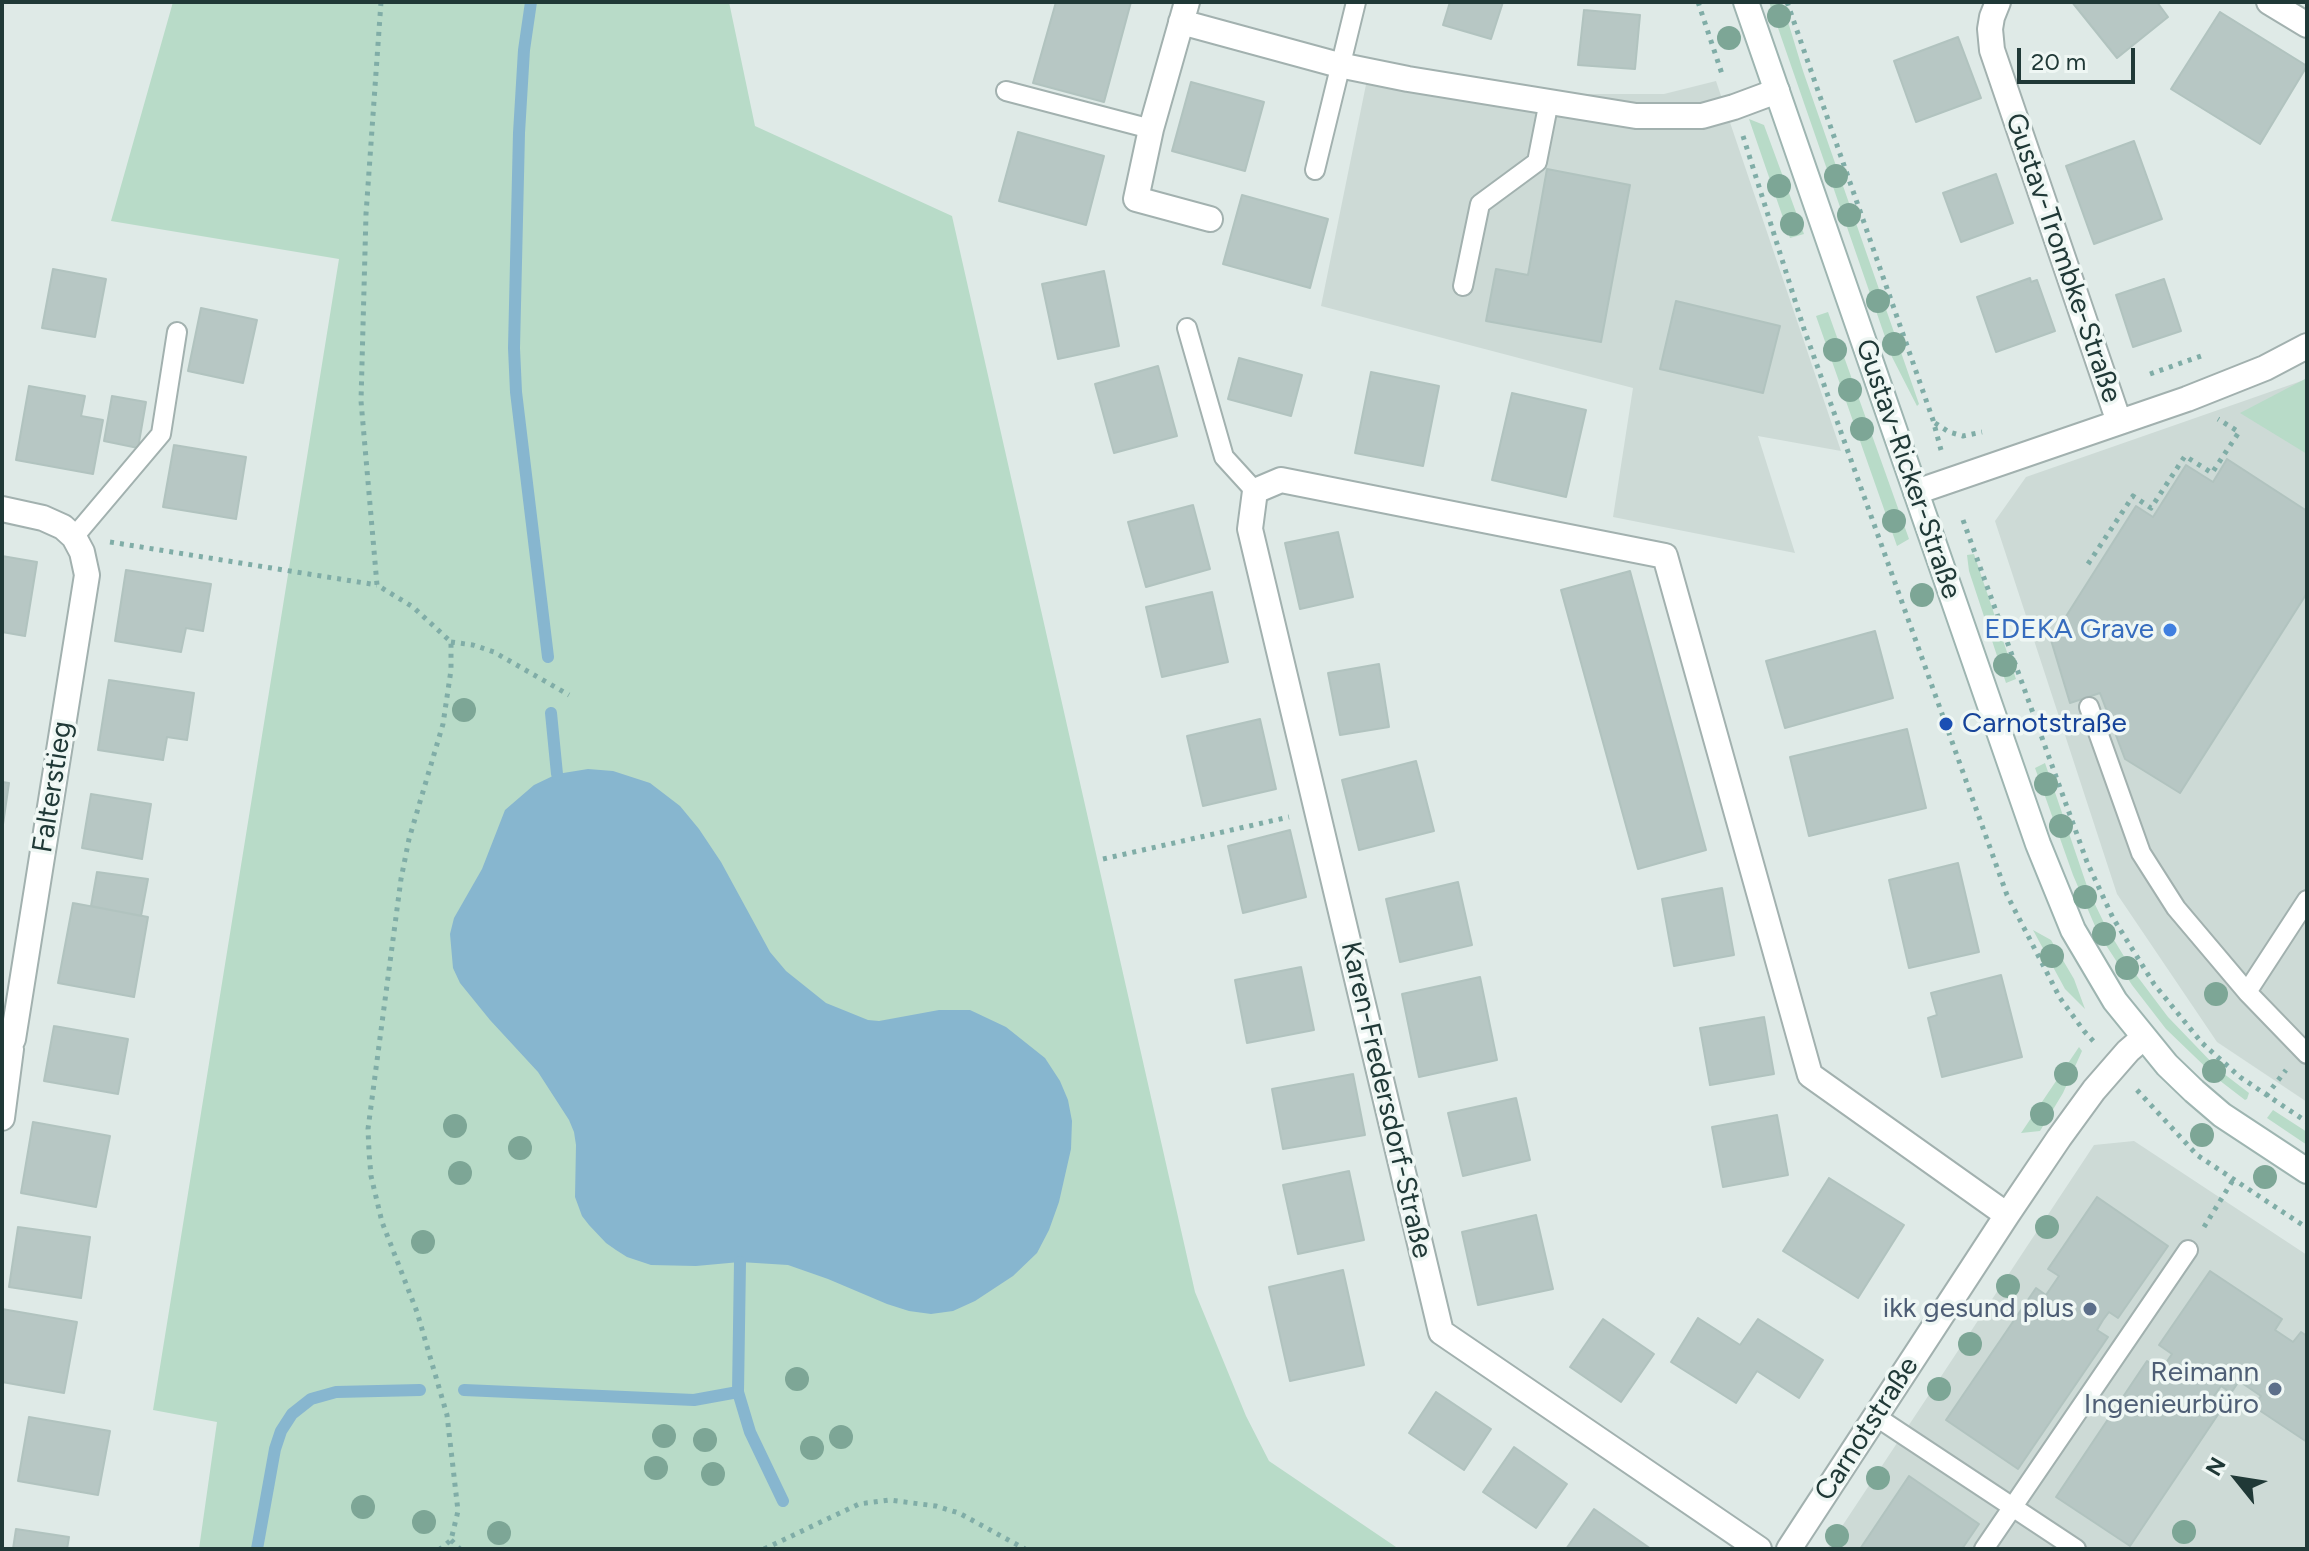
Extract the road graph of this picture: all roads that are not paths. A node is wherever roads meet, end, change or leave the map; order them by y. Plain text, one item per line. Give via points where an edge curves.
1 (1356, 2) edge
2 (1746, 2) edge
3 (1998, 2) edge
4 (2269, 2) edge
5 (1184, 12) edge
6 (2307, 25) edge
7 (1339, 65) junction
8 (1006, 91) dead end
9 (1777, 91) junction
10 (1549, 101) junction
11 (1151, 129) junction
12 (1315, 170) dead end
13 (1210, 219) dead end
14 (1463, 286) dead end
15 (1187, 328) dead end
16 (177, 332) dead end
17 (2307, 346) edge
18 (2119, 422) junction
19 (1255, 491) junction
20 (1916, 492) junction
21 (2, 509) edge
22 (74, 537) junction
23 (2089, 707) dead end
24 (2307, 900) edge
25 (2247, 992) junction
26 (2143, 1038) junction
27 (13, 1039) junction
28 (2307, 1054) edge
29 (2, 1063) edge
30 (2, 1118) edge
31 (2307, 1171) edge
32 (2007, 1215) junction
33 (2188, 1250) road end
34 (1875, 1416) junction
35 (2013, 1507) junction
36 (1759, 1549) edge
37 (1789, 1549) edge
38 (1984, 1549) edge
39 (2076, 1549) edge

1 - 7 lane
2 - 9 street, Gustav-Ricker-Straße
3 - 18 street, Gustav-Trombke-Straße via 1992,17 1992,50
4 - 6 street
5 - 7 street
5 - 11 street
7 - 10 street
7 - 12 lane
8 - 11 lane
9 - 10 street via 1702,116 1636,116
9 - 20 street, Gustav-Ricker-Straße
10 - 14 lane via 1537,162 1480,204
11 - 13 street via 1136,199
15 - 19 lane via 1224,457
16 - 22 lane via 161,434
17 - 18 street via 2265,368
18 - 20 street
19 - 32 street via 1281,480 1665,556 1810,1075
19 - 36 street, Karen-Fredersdorf-Straße via 1250,529 1441,1332
20 - 26 street, Gustav-Ricker-Straße via 2056,890 2096,972
21 - 22 street via 48,519
22 - 27 street, Falterstieg via 87,581
23 - 25 lane via 2141,853 2176,908
24 - 25 lane
25 - 28 lane
26 - 31 street, Gustav-Ricker-Straße via 2222,1115
26 - 32 street, Carnotstraße via 2094,1090
27 - 29 street, Falterstieg
27 - 30 street, Falterstieg
32 - 34 street, Carnotstraße
33 - 35 lane
34 - 35 lane
34 - 37 street, Carnotstraße
35 - 38 lane
35 - 39 lane

